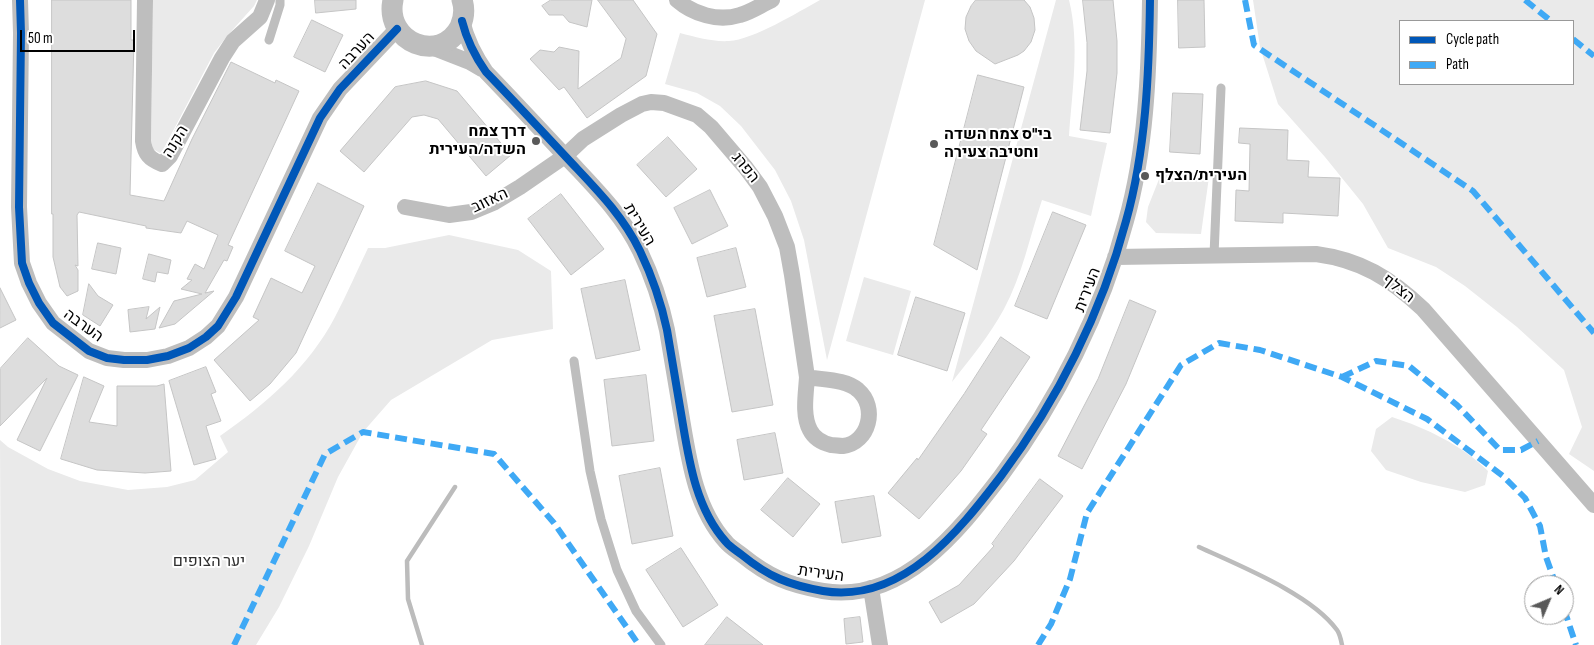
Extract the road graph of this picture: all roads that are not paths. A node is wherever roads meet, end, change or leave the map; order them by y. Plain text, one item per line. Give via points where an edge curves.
1 (20, 0) edge
2 (144, 0) edge
3 (267, 0) edge
4 (280, 0) edge
5 (392, 0) edge
6 (677, 0) edge
7 (772, 0) edge
8 (1150, 0) edge
9 (466, 9) edge
10 (397, 30) junction
11 (269, 40) dead end
12 (429, 46) junction
13 (486, 72) junction
14 (1221, 88) dead end
15 (565, 156) junction
16 (405, 207) dead end
17 (1214, 255) junction
18 (1115, 257) junction
19 (574, 361) dead end
20 (807, 377) junction
21 (1594, 504) edge
22 (871, 588) junction
23 (661, 645) edge
24 (880, 645) edge

1 - 10 street, הערבה via 19,207 22,263 53,324 89,351 124,360 168,356 189,348 218,326 236,297 320,118 340,89
2 - 3 street, הקנה via 142,141 145,153 162,164 170,156 222,58 260,17
4 - 11 lane
5 - 10 street via 391,11
6 - 7 street via 696,12 716,17 738,16
8 - 18 street, העירית via 1149,48 1135,182
9 - 12 street via 450,39
9 - 13 street, העירית via 467,39
10 - 12 street via 416,45
12 - 13 street, העירית
13 - 15 street, העירית
14 - 17 lane
15 - 16 street, האזוב via 503,197 471,212 449,215
15 - 20 street, הפרג via 583,139 621,115 651,102 683,109 697,115 711,127 760,186 787,247
15 - 22 street, העירית via 622,219 649,270 666,327 697,489 704,509 726,542 781,581 832,592
17 - 18 street, הצלף
17 - 21 street, הצלף via 1331,256 1360,264 1386,278 1423,309
18 - 22 street, העירית via 1070,365 1033,431 985,498 938,549 916,567 897,579
19 - 23 lane via 590,471 601,519 617,570 636,611
20 - 20 street, הפרג via 806,417 816,438 826,444 842,446 861,436 870,416 866,399 858,390 849,384
22 - 24 street

